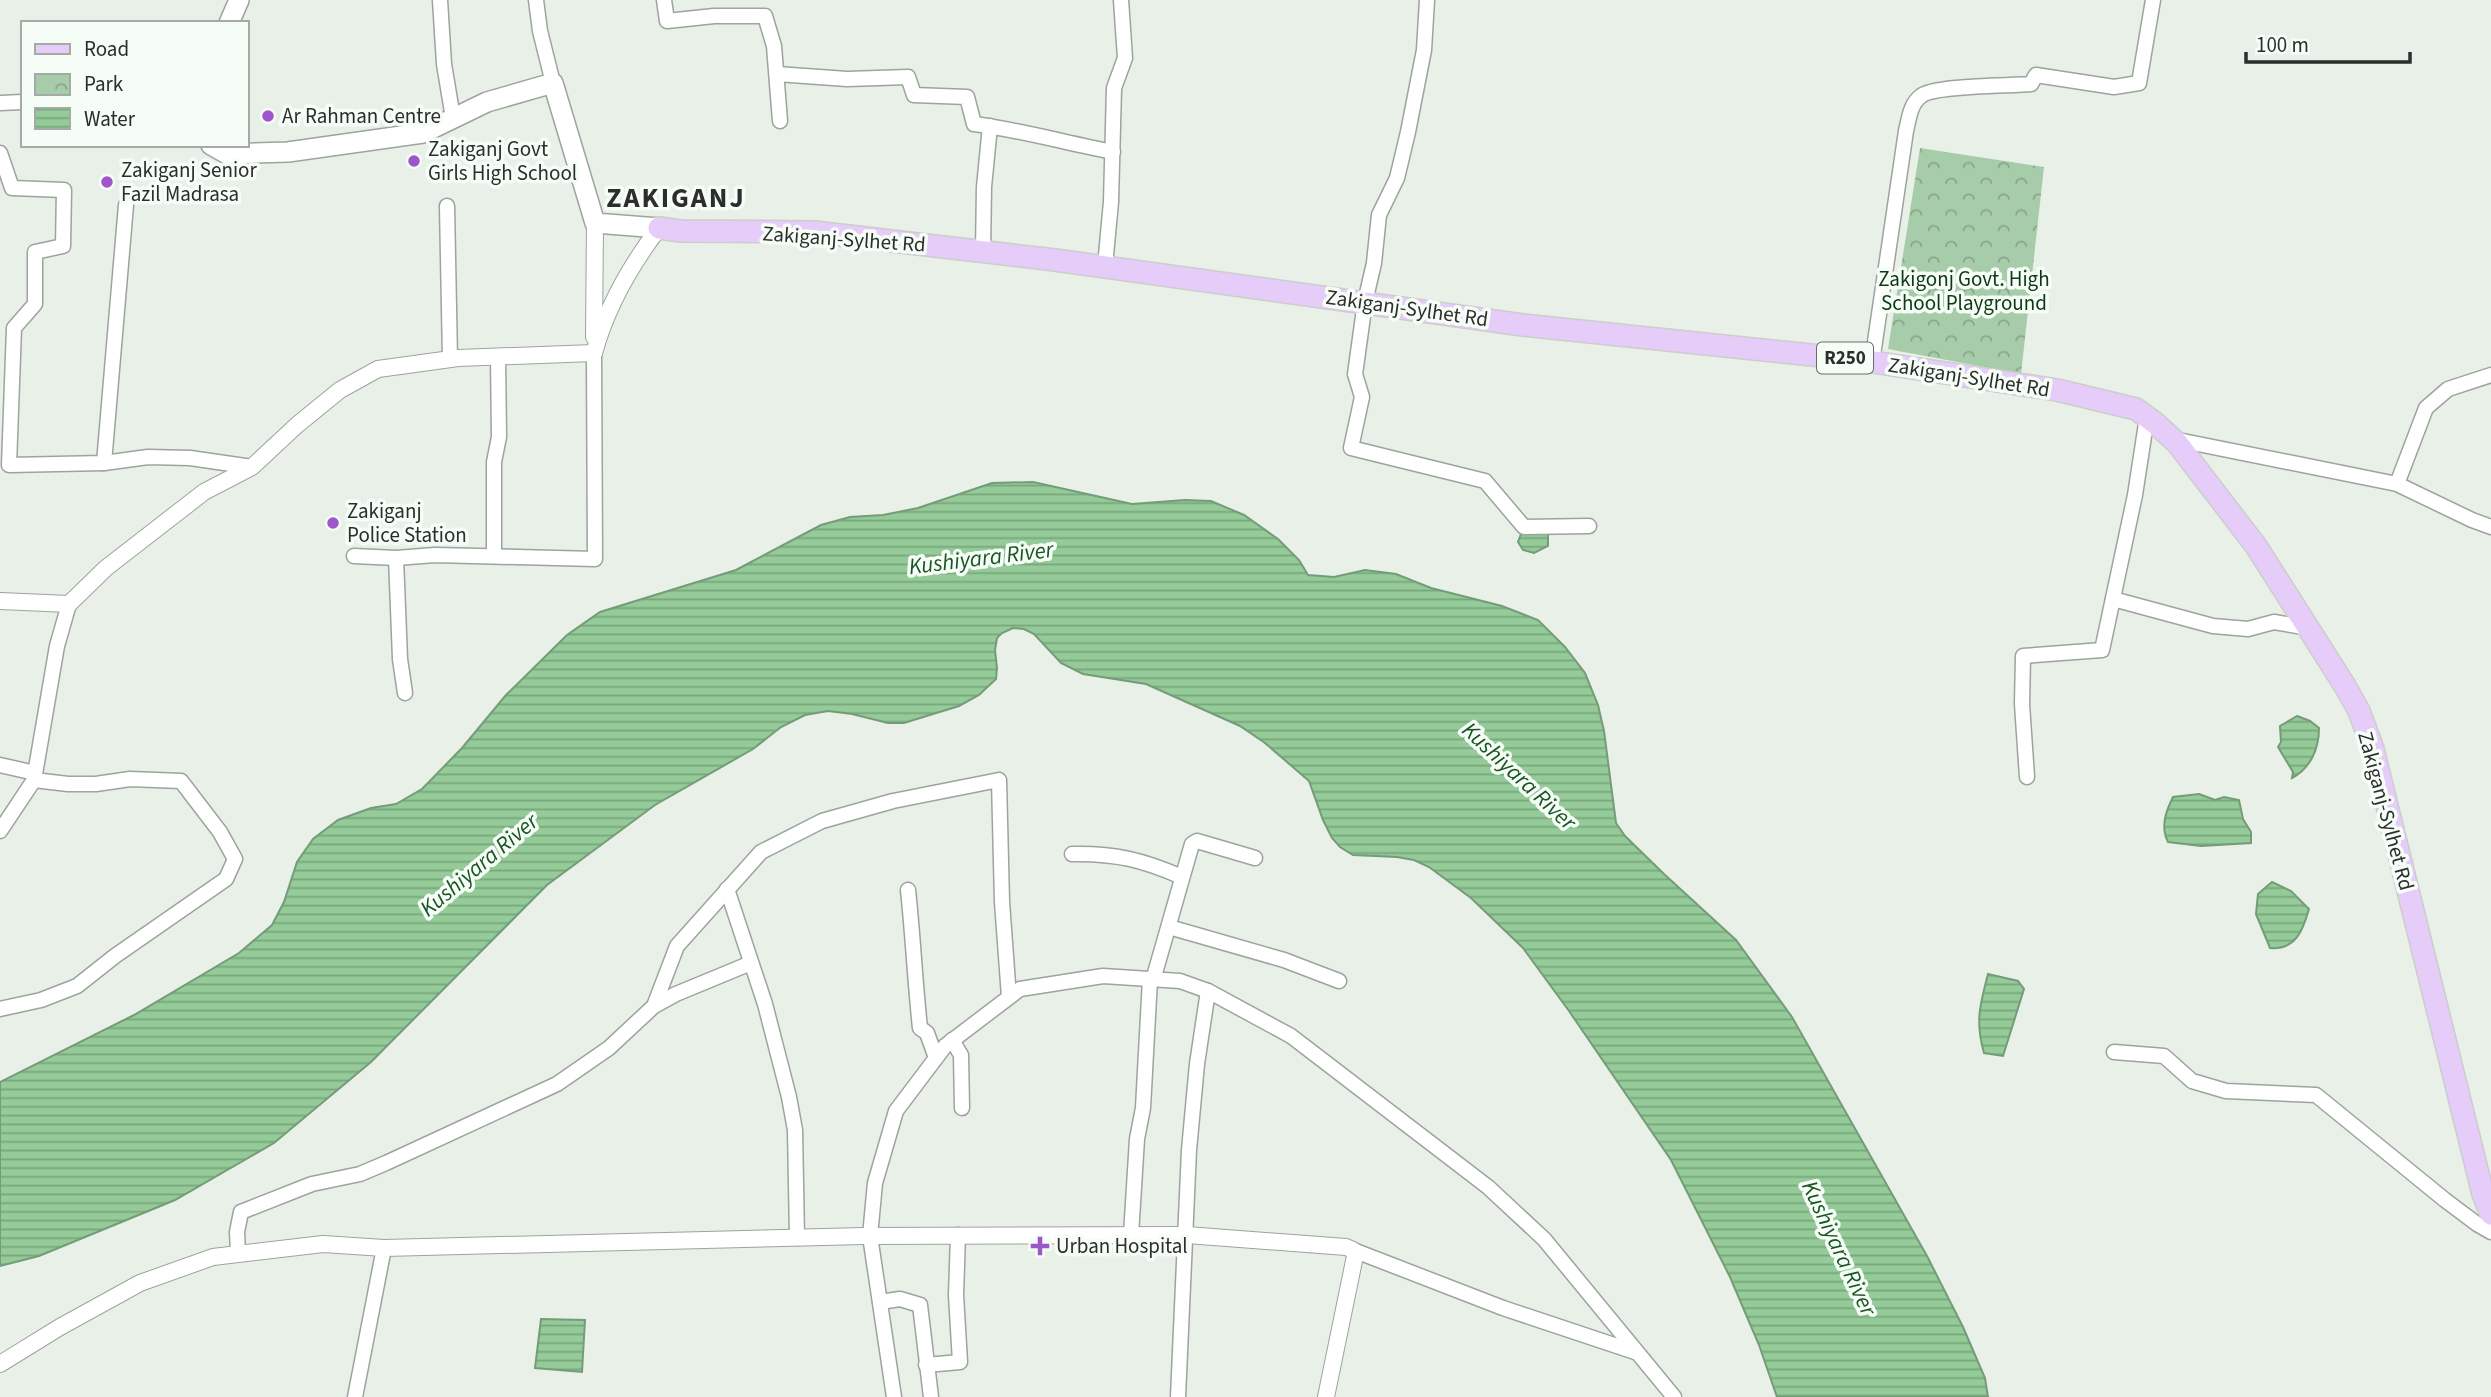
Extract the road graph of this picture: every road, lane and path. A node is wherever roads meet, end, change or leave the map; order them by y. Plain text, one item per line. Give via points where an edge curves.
1 (239, 0) edge
2 (440, 0) edge
3 (536, 0) edge
4 (664, 0) edge
5 (1121, 0) edge
6 (1427, 0) edge
7 (2153, 0) edge
8 (230, 21) edge
9 (777, 74) junction
10 (553, 83) junction
11 (21, 102) edge
12 (0, 103) edge
13 (453, 118) junction
14 (780, 121) dead end
15 (990, 126) junction
16 (215, 147) edge
17 (1113, 152) junction
18 (0, 153) edge
19 (125, 205) dead end
20 (447, 206) dead end
21 (595, 223) junction
22 (659, 228) junction
23 (983, 251) junction
24 (1105, 266) junction
25 (1365, 302) junction
26 (594, 353) junction
27 (498, 357) junction
28 (450, 359) junction
29 (1872, 362) junction
30 (2491, 375) edge
31 (2147, 417) junction
32 (2172, 439) junction
33 (103, 463) junction
34 (252, 467) junction
35 (2397, 484) junction
36 (1589, 526) dead end
37 (2491, 527) edge
38 (354, 556) dead end
39 (494, 556) junction
40 (396, 558) junction
41 (2113, 598) junction
42 (0, 601) edge
43 (69, 604) junction
44 (2309, 628) junction
45 (405, 693) dead end
46 (0, 765) edge
47 (35, 776) junction
48 (2026, 777) dead end
49 (0, 831) edge
50 (1072, 854) dead end
51 (1255, 858) dead end
52 (1182, 877) junction
53 (727, 889) junction
54 (908, 890) dead end
55 (1169, 927) junction
56 (751, 963) junction
57 (1152, 979) junction
58 (1339, 981) dead end
59 (1208, 991) junction
60 (1009, 997) junction
61 (654, 1006) junction
62 (0, 1009) edge
63 (952, 1040) junction
64 (2114, 1052) dead end
65 (936, 1058) junction
66 (962, 1108) dead end
67 (2491, 1214) edge
68 (2491, 1232) edge
69 (958, 1235) junction
70 (1131, 1235) junction
71 (1187, 1235) junction
72 (870, 1236) junction
73 (797, 1238) junction
74 (384, 1248) junction
75 (1353, 1250) junction
76 (238, 1254) junction
77 (880, 1302) junction
78 (1636, 1353) junction
79 (0, 1364) edge
80 (926, 1365) junction
81 (355, 1397) edge
82 (894, 1397) edge
83 (931, 1397) edge
84 (1178, 1397) edge
85 (1326, 1397) edge
86 (1674, 1397) edge

1 - 8 main road
2 - 13 street
3 - 10 street
4 - 9 street via 667,21 765,16
5 - 17 street via 1125,58 1114,88
6 - 25 street via 1417,92 1397,178 1379,215
7 - 29 street via 2139,83 2113,87 2036,75 2031,84 1941,90 1922,95 1912,107
9 - 14 street
9 - 15 street via 908,77 914,95 967,97 974,124
10 - 13 main road via 488,102
10 - 21 main road
11 - 12 street
13 - 16 main road via 423,133 288,152 227,154
15 - 17 street
15 - 23 street
17 - 24 street
18 - 33 street via 12,188 64,190 63,246 35,252 35,304 14,328 9,465
19 - 33 street
20 - 28 street
21 - 22 main road
21 - 26 street
22 - 23 main road, Zakiganj-Sylhet Rd / R250 via 814,232
22 - 26 street via 610,304
23 - 24 main road, Zakiganj-Sylhet Rd / R250
24 - 25 main road, Zakiganj-Sylhet Rd / R250
25 - 29 main road, Zakiganj-Sylhet Rd / R250 via 1523,325
25 - 36 street via 1355,374 1362,397 1351,449 1485,481 1524,527
26 - 27 street
26 - 39 street via 596,559
27 - 28 street
27 - 39 street
28 - 34 street via 378,369 340,390
29 - 31 main road, Zakiganj-Sylhet Rd / R250 via 2057,390 2136,409
30 - 35 street via 2448,389 2426,408
31 - 32 main road, Zakiganj-Sylhet Rd / R250
31 - 41 street
32 - 35 street
32 - 44 main road, Zakiganj-Sylhet Rd / R250 via 2256,546
33 - 34 street via 190,458
34 - 43 street via 204,492 106,568
35 - 37 street
38 - 40 street
39 - 40 street
40 - 45 street
41 - 44 street via 2213,626 2248,629 2274,622
41 - 48 street via 2102,650 2023,656
42 - 43 street
43 - 47 street via 57,646
44 - 67 main road, Zakiganj-Sylhet Rd / R250 via 2359,711 2373,749
46 - 47 street
47 - 49 street
47 - 62 street via 68,784 181,781 235,859 226,879 77,986
50 - 52 street via 1124,856
51 - 52 street via 1197,841
52 - 55 street
53 - 56 street
53 - 60 street via 761,852 822,821 892,801 999,780
53 - 61 street via 677,946
54 - 65 street via 920,1028 927,1033
55 - 57 street
55 - 58 street
56 - 61 street
56 - 73 street via 789,1097
57 - 59 street via 1180,981
57 - 60 street via 1103,976 1020,989
57 - 70 street
59 - 71 street via 1189,1150
59 - 78 street via 1291,1036 1488,1187 1544,1239
60 - 63 street
61 - 76 street via 609,1048 557,1084 360,1174 312,1184 241,1212
63 - 65 street
63 - 66 street via 961,1055
64 - 68 street via 2164,1056 2192,1081 2225,1091 2316,1095
65 - 72 street via 896,1111 876,1183
69 - 70 street
69 - 72 street
69 - 80 street via 960,1362
70 - 71 street
71 - 75 street
71 - 84 street
72 - 73 street
72 - 77 street
73 - 74 street
74 - 76 street via 323,1244
74 - 81 street
75 - 78 street
75 - 85 street
76 - 79 street via 213,1257 140,1283
77 - 80 street via 900,1299 920,1305
77 - 82 street
78 - 86 street
80 - 83 street

